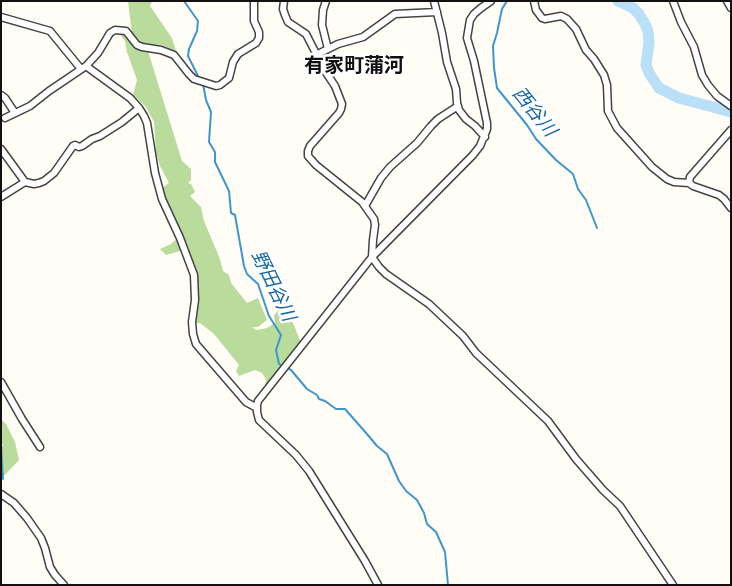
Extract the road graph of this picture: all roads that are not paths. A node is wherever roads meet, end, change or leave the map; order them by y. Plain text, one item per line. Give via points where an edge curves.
1 (254, 1) edge
2 (284, 1) edge
3 (326, 1) edge
4 (434, 1) edge
5 (491, 1) edge
6 (534, 1) edge
7 (673, 1) edge
8 (727, 1) edge
9 (731, 8) edge
10 (437, 12) junction
11 (1, 17) edge
12 (328, 49) junction
13 (316, 55) junction
14 (84, 68) junction
15 (1, 95) edge
16 (458, 106) junction
17 (731, 106) edge
18 (139, 108) junction
19 (15, 113) junction
20 (5, 118) dead end
21 (731, 130) edge
22 (485, 137) junction
23 (1, 149) edge
24 (25, 182) junction
25 (689, 183) junction
26 (1, 198) edge
27 (365, 206) junction
28 (731, 208) edge
29 (372, 257) junction
30 (1, 382) edge
31 (257, 408) junction
32 (40, 447) dead end
33 (1, 494) edge
34 (64, 585) edge
35 (378, 585) edge
36 (673, 585) edge

1 - 14 street via 258,41 235,57 230,78 220,85 198,81 174,55 137,45 126,32 118,30 110,33
2 - 13 street via 288,22 306,34
3 - 12 street via 322,25
4 - 10 street
5 - 22 street via 470,20 467,38 487,123
6 - 25 street via 542,18 561,16 576,29 586,50 604,74 608,111 617,128 667,179
7 - 17 street via 694,47 702,75 718,96
8 - 9 street
10 - 12 street via 394,14 363,38
10 - 16 street
11 - 14 street via 50,31
12 - 13 street
13 - 27 street via 335,86 342,109 310,146 308,156
14 - 18 street via 130,98
14 - 19 street
15 - 19 street
16 - 22 street via 462,115
16 - 27 street via 438,119 390,166
18 - 24 street via 100,136 82,146 74,145 54,173 44,180 34,184
18 - 31 street via 147,123 162,199 194,275 192,322 196,344 246,402
19 - 20 street
21 - 25 street via 690,177
22 - 29 street via 473,155
23 - 24 street
24 - 26 street
25 - 28 street via 719,195
27 - 29 street via 376,224
29 - 31 street via 258,401
29 - 36 street via 386,274 429,304 548,420 576,459 620,506
30 - 32 street
31 - 35 street via 262,423 296,454 309,471
33 - 34 street via 14,503 41,538 50,567

